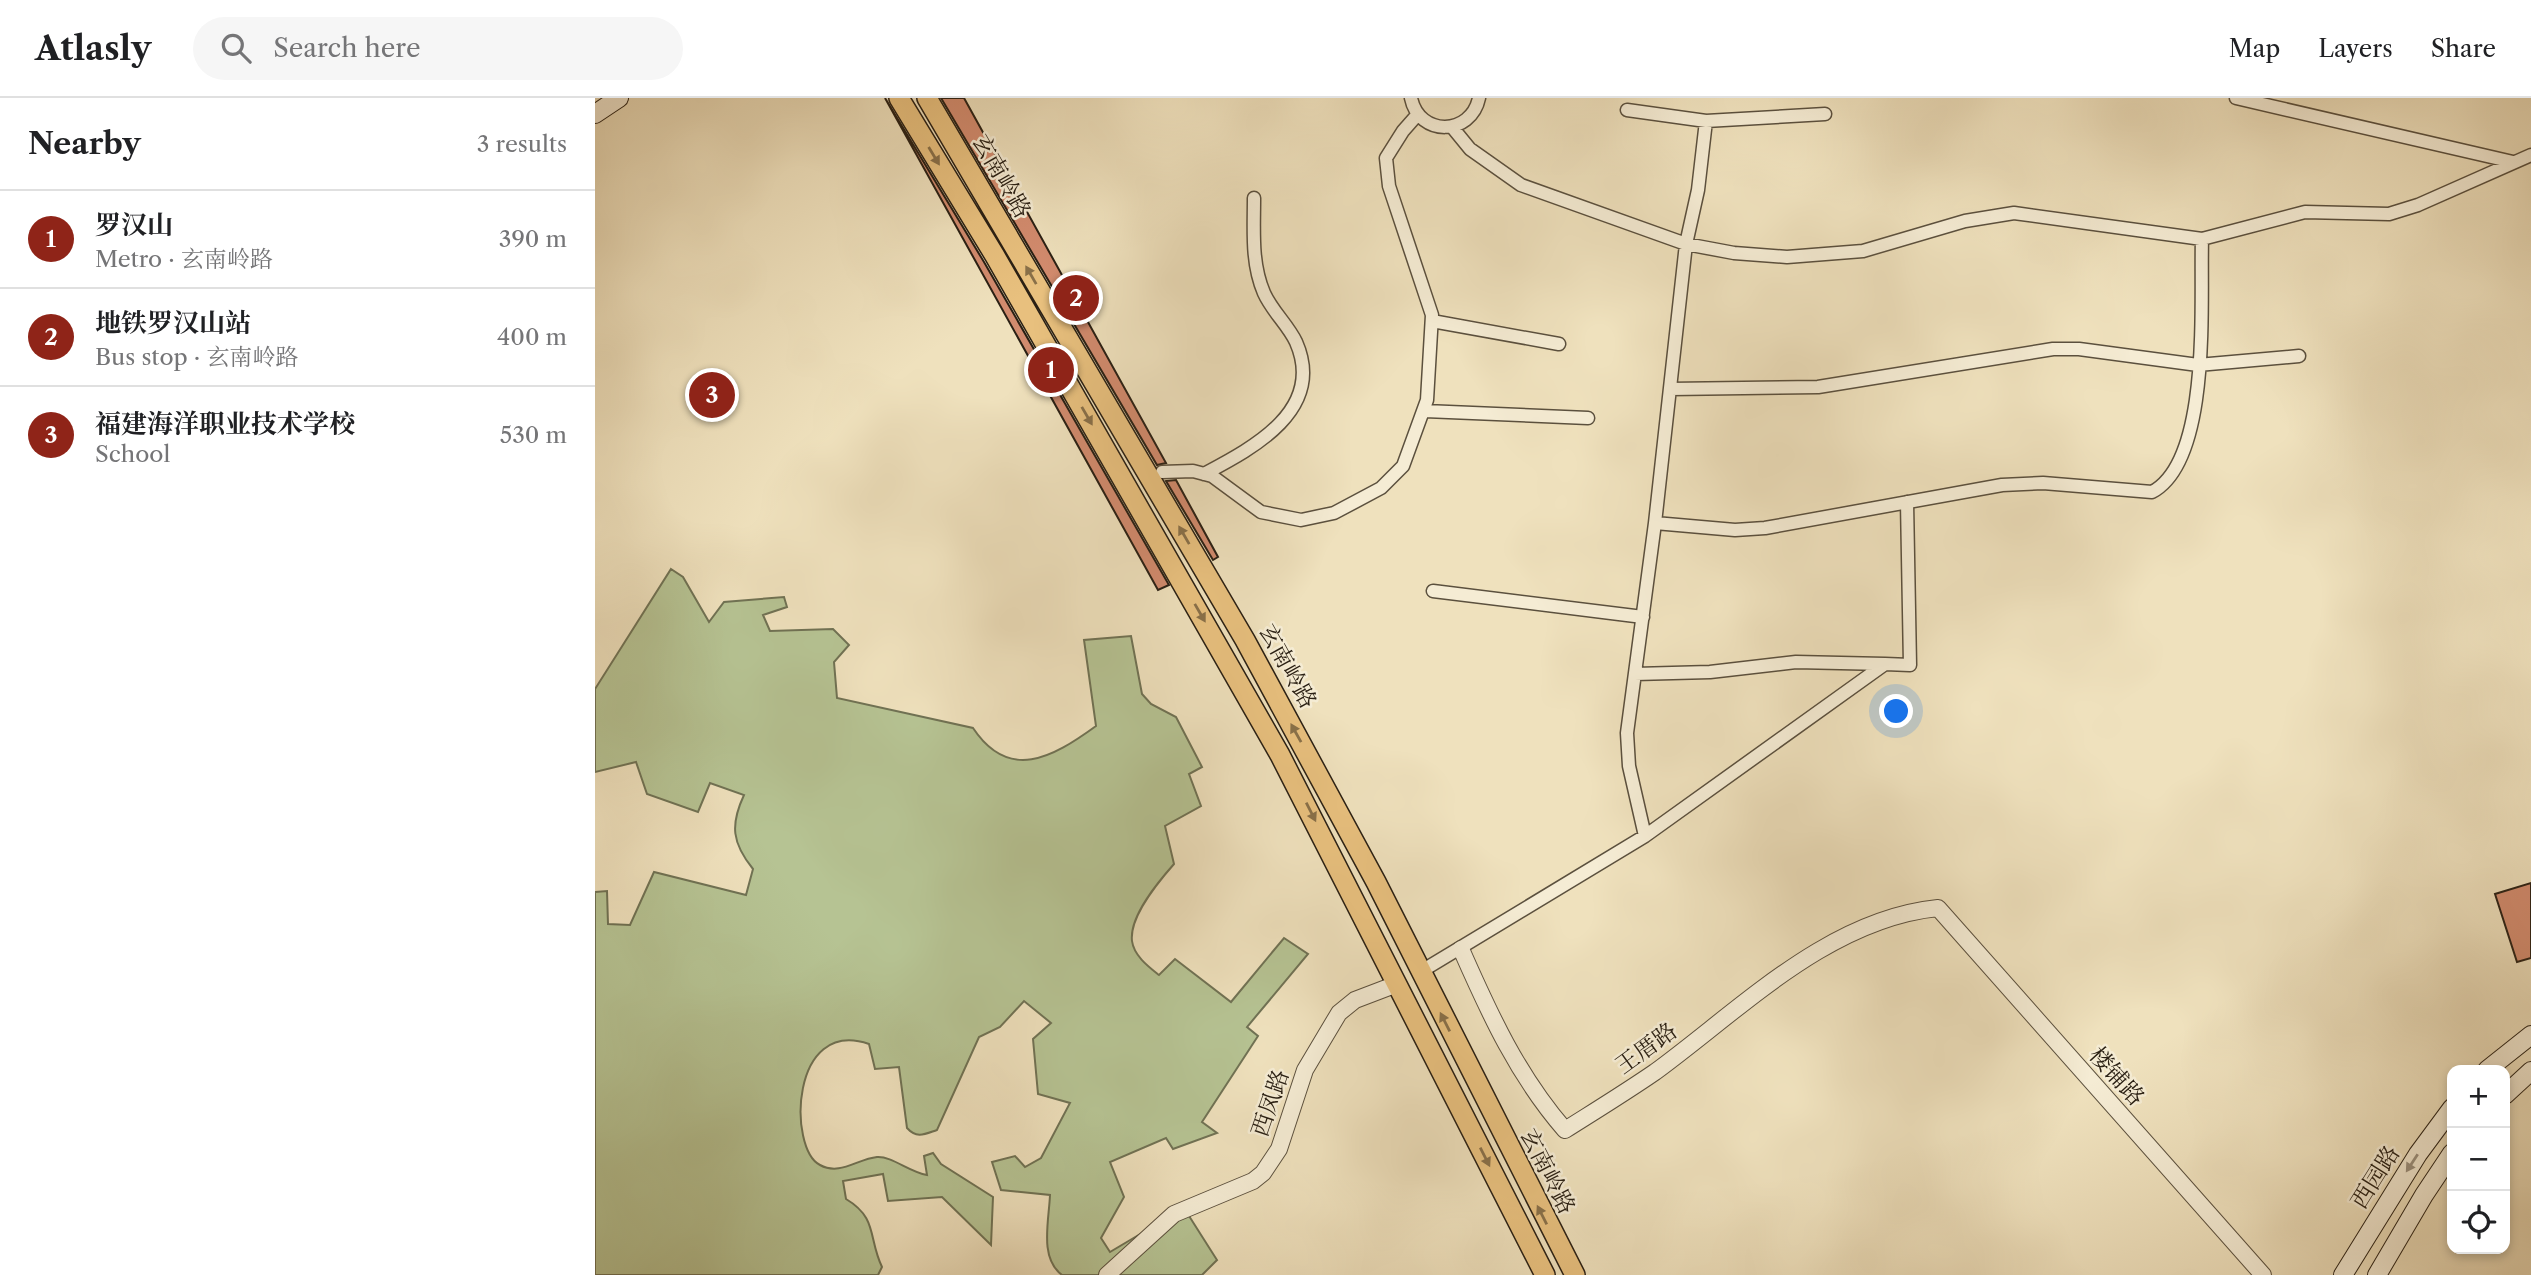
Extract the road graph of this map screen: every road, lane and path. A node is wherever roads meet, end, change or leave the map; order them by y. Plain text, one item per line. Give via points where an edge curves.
1 (618, 98) edge
2 (899, 98) edge
3 (927, 98) edge
4 (1411, 98) edge
5 (1479, 98) edge
6 (2236, 98) edge
7 (1627, 110) dead end
8 (595, 114) edge
9 (1418, 114) junction
10 (1825, 114) dead end
11 (1706, 121) junction
12 (1452, 127) junction
13 (2531, 155) edge
14 (2513, 162) junction
15 (1254, 198) dead end
16 (2202, 239) junction
17 (1686, 243) junction
18 (1432, 321) junction
19 (1559, 344) dead end
20 (2299, 356) dead end
21 (2198, 365) junction
22 (1670, 389) junction
23 (1425, 411) junction
24 (1588, 418) dead end
25 (1162, 472) dead end
26 (1204, 474) junction
27 (1907, 502) junction
28 (1655, 523) junction
29 (1433, 591) dead end
30 (1643, 617) junction
31 (1885, 664) junction
32 (1636, 674) junction
33 (1645, 836) junction
34 (1938, 908) joint
35 (1461, 949) junction
36 (1420, 972) junction
37 (1397, 984) junction
38 (2531, 1035) edge
39 (2493, 1065) edge
40 (2531, 1071) edge
41 (2510, 1090) edge
42 (2447, 1115) edge
43 (2447, 1160) edge
44 (1107, 1275) edge
45 (1545, 1275) edge
46 (1575, 1275) edge
47 (2263, 1275) edge
48 (2343, 1275) edge
49 (2377, 1275) edge

1 - 8 main road
2 -> 37 main road, 玄南岭路 via 1229,663
36 -> 3 main road, 玄南岭路 via 1376,881 1245,640
4 - 9 street
5 - 12 street via 1473,115
6 - 14 street
7 - 11 street
9 - 12 street via 1434,127
9 - 18 street via 1387,159 1389,186
10 - 11 street
11 - 17 street
12 - 17 street via 1470,149 1521,185
13 - 14 street
14 - 16 street via 2389,214 2305,212
15 - 26 street via 1257,272 1264,295 1295,339 1305,364 1299,398 1282,423 1248,451
16 - 17 street via 2014,213 1965,221 1863,251 1814,257 1734,253
16 - 21 street
17 - 22 street
18 - 19 street
18 - 23 street
20 - 21 street
21 - 22 street via 2053,349 1818,387
21 - 27 street via 2190,436 2173,473 2153,492 2023,483
22 - 28 street
23 - 24 street
23 - 26 street via 1403,466 1381,488 1333,513 1301,520 1261,512
25 - 26 street
27 - 28 street via 1752,529
27 - 31 street via 1910,665
28 - 30 street
29 - 30 street
30 - 32 street
31 - 32 street via 1796,662 1710,672
31 - 33 street
32 - 33 street via 1627,749
33 - 35 street
34 - 35 street, 王厝路 via 1889,918 1813,956 1654,1072 1565,1130 1510,1054
34 - 47 street, 楼铺路
35 - 36 street
46 -> 36 main road, 玄南岭路
37 - 44 street, 西凤路 via 1355,1000 1339,1013 1305,1070 1285,1135 1263,1173 1174,1214
37 -> 45 main road, 玄南岭路
38 - 39 main road
40 - 41 main road
42 -> 48 main road, 西园路
43 - 49 main road

